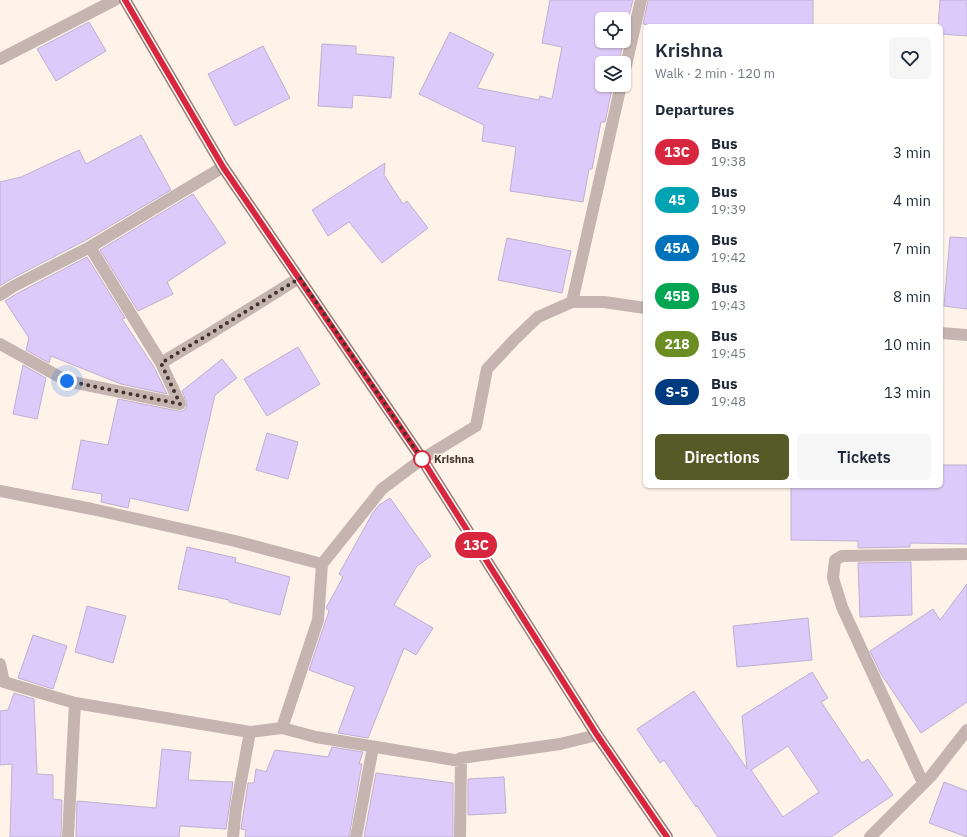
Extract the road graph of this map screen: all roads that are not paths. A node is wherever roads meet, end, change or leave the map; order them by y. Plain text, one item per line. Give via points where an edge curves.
1 (115, 0) edge
2 (125, 0) edge
3 (641, 0) edge
4 (628, 56) edge
5 (0, 59) edge
6 (619, 92) edge
7 (223, 167) junction
8 (90, 247) junction
9 (300, 278) junction
10 (0, 295) edge
11 (572, 302) junction
12 (643, 308) edge
13 (943, 333) edge
14 (967, 335) edge
15 (0, 344) edge
16 (161, 363) junction
17 (422, 459) junction
18 (0, 491) edge
19 (967, 554) edge
20 (322, 564) junction
21 (0, 665) edge
22 (75, 703) junction
23 (282, 728) junction
24 (967, 730) edge
25 (250, 732) junction
26 (597, 735) junction
27 (373, 747) junction
28 (461, 758) junction
29 (923, 783) junction
30 (68, 837) edge
31 (233, 837) edge
32 (356, 837) edge
33 (460, 837) edge
34 (667, 837) edge
35 (870, 837) edge

1 - 5 street
2 - 7 main road
3 - 4 street
6 - 11 street
7 - 8 street
7 - 9 main road
8 - 10 street
8 - 16 street
9 - 16 street
9 - 17 main road
11 - 12 street via 604,302
11 - 17 street via 538,317 487,369 476,426
13 - 14 street
15 - 16 street via 67,381 180,404
17 - 20 street via 382,489
17 - 26 main road
18 - 20 street via 236,541
19 - 29 street via 842,556 835,560 833,578 842,607
20 - 23 street via 318,620
21 - 22 street via 4,682
22 - 25 street
22 - 30 street
23 - 25 street
23 - 27 street
24 - 29 street
25 - 31 street
26 - 28 street via 560,744
26 - 34 main road
27 - 28 street via 460,761
27 - 32 street
28 - 33 street
29 - 35 street

